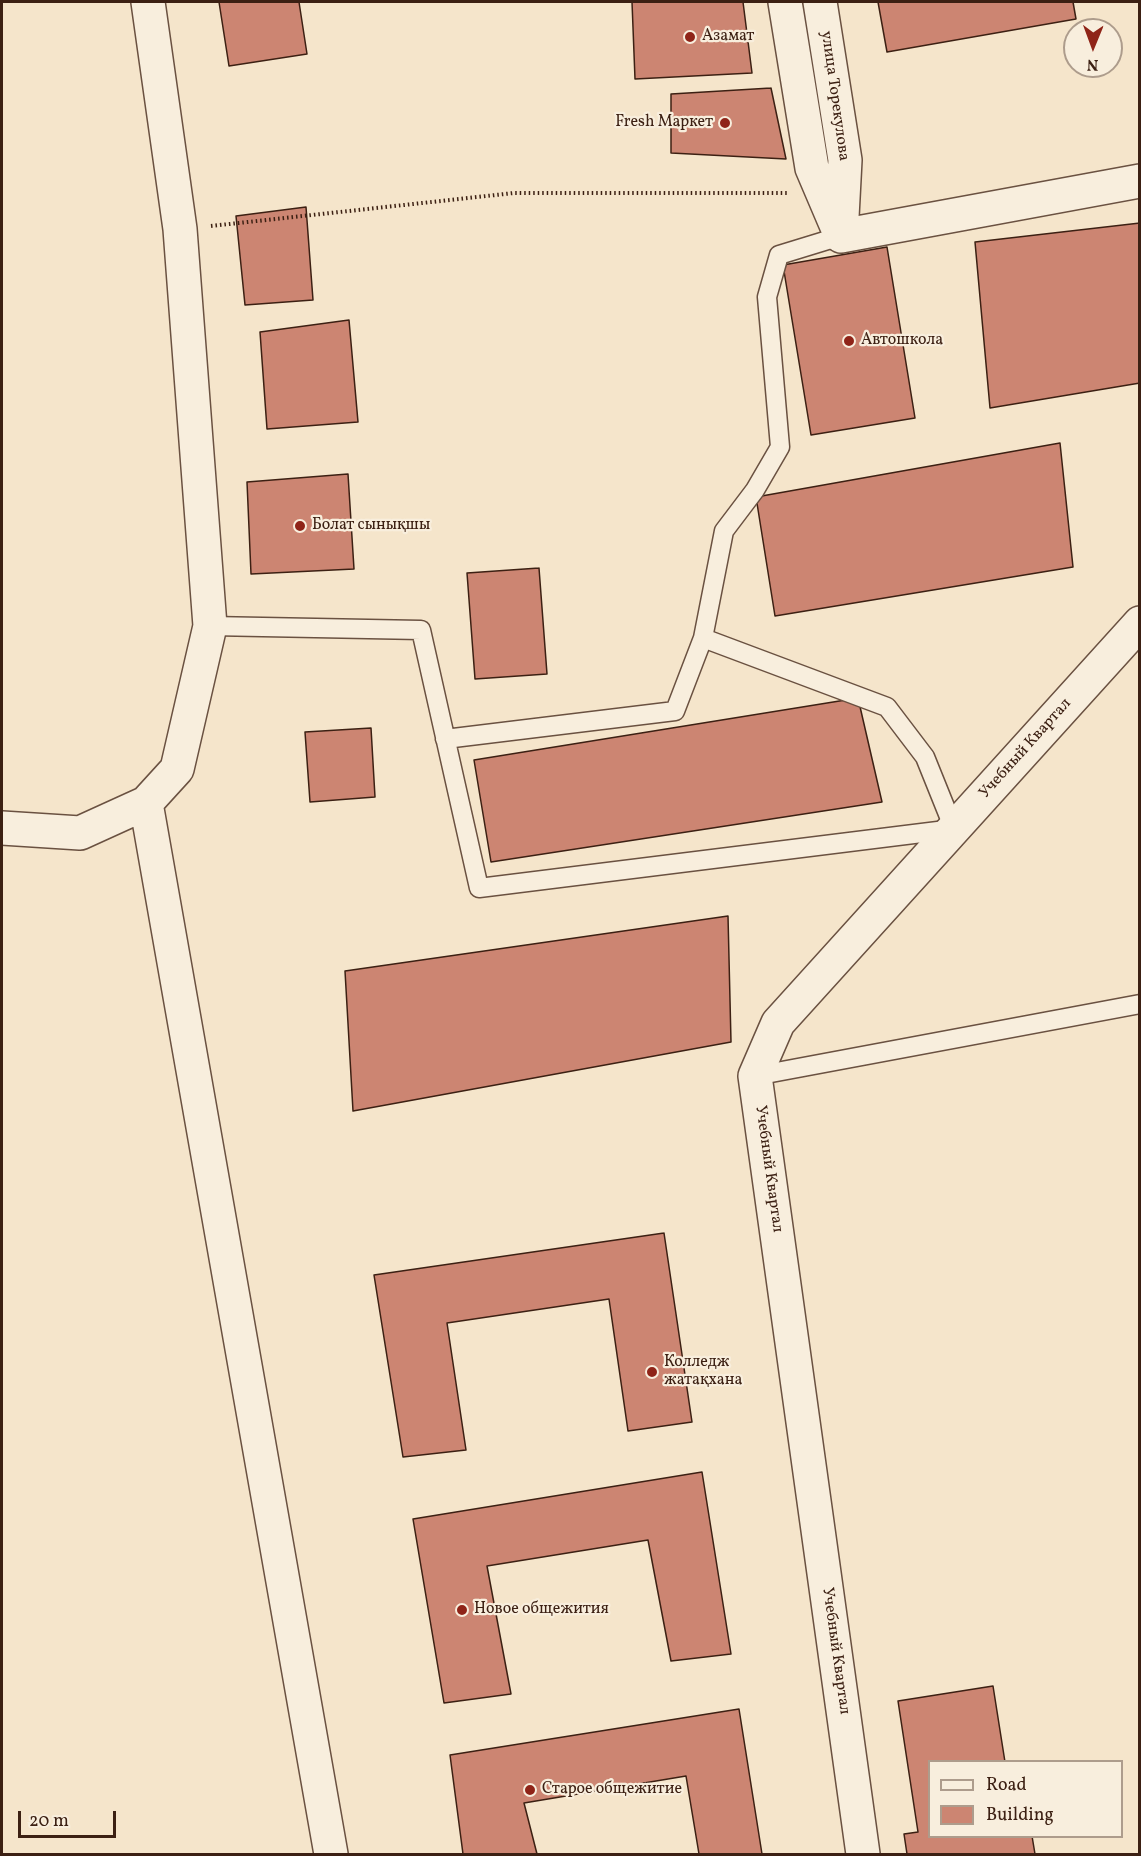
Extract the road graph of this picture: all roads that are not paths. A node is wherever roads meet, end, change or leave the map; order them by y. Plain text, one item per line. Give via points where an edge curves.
1 (148, 2) edge
2 (785, 2) edge
3 (820, 2) edge
4 (1140, 181) edge
5 (841, 236) junction
6 (1140, 622) edge
7 (210, 626) junction
8 (703, 638) junction
9 (445, 739) junction
10 (146, 803) junction
11 (2, 828) edge
12 (954, 829) junction
13 (1140, 1004) edge
14 (755, 1076) junction
15 (331, 1854) edge
16 (863, 1854) edge

1 - 7 street via 180,229
2 - 5 street, улица Торекулова via 812,168
3 - 5 street, улица Торекулова via 845,160
4 - 5 street
5 - 8 lane via 779,255 767,297 780,447 756,489 724,531
6 - 12 street, Учебный Квартал
7 - 9 lane via 421,630
7 - 10 street via 177,769
8 - 9 lane via 675,711
8 - 12 lane via 887,707 925,758
9 - 12 lane via 479,888
10 - 11 street via 80,832
10 - 15 street
12 - 14 street, Учебный Квартал via 778,1023
13 - 14 lane
14 - 16 street, Учебный Квартал

